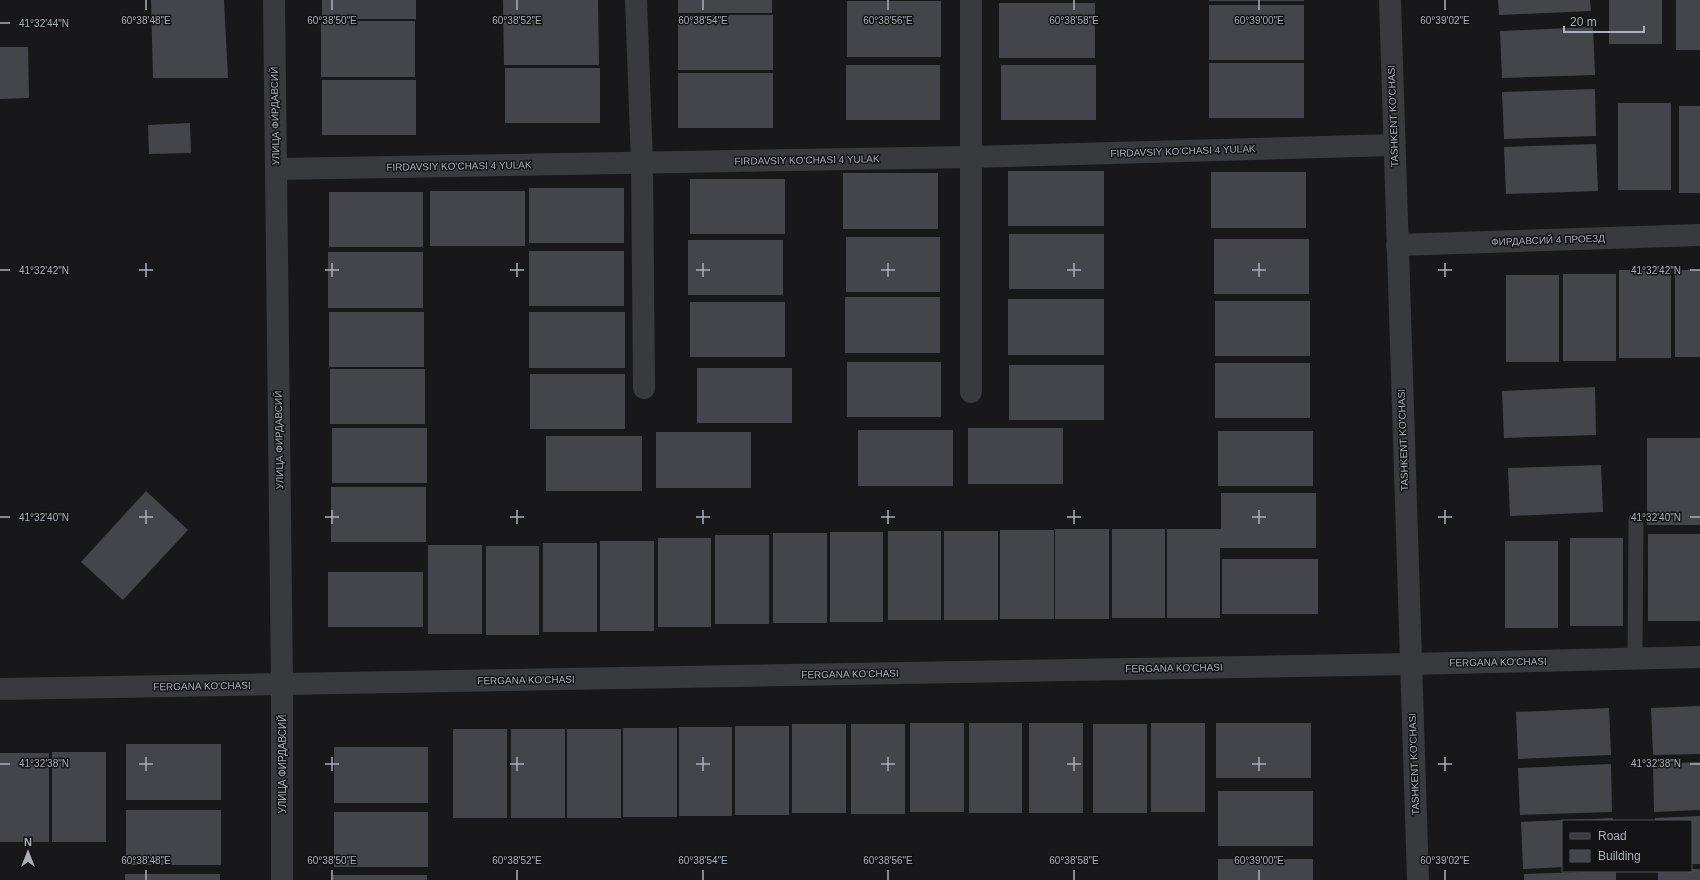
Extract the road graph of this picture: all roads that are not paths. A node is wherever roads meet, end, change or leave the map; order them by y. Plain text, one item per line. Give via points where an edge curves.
1 (274, 0) edge
2 (636, 0) edge
3 (971, 0) edge
4 (1390, 0) edge
5 (1394, 144) junction
6 (971, 157) junction
7 (642, 163) junction
8 (276, 168) junction
9 (1700, 235) edge
10 (1397, 245) junction
11 (644, 388) dead end
12 (971, 392) dead end
13 (1636, 520) dead end
14 (1700, 657) edge
15 (1635, 658) junction
16 (1411, 664) junction
17 (282, 684) junction
18 (0, 689) edge
19 (282, 880) edge
20 (1418, 880) edge

1 - 8 street, УЛИЦА ФИРДАВСИЙ
2 - 7 street
3 - 6 street
4 - 5 street, TASHKENT KO'CHASI
5 - 6 street, FIRDAVSIY KO'CHASI 4 YULAK
5 - 10 street, TASHKENT KO'CHASI
6 - 7 street, FIRDAVSIY KO'CHASI 4 YULAK
6 - 12 street
7 - 8 street, FIRDAVSIY KO'CHASI 4 YULAK
7 - 11 street
8 - 17 street, УЛИЦА ФИРДАВСИЙ
9 - 10 street, ФИРДАВСИЙ 4 ПРОЕЗД
10 - 16 street, TASHKENT KO'CHASI
13 - 15 lane
14 - 15 street, FERGANA KO'CHASI
15 - 16 street, FERGANA KO'CHASI
16 - 17 street, FERGANA KO'CHASI
16 - 20 street, TASHKENT KO'CHASI
17 - 18 street, FERGANA KO'CHASI
17 - 19 street, УЛИЦА ФИРДАВСИЙ

